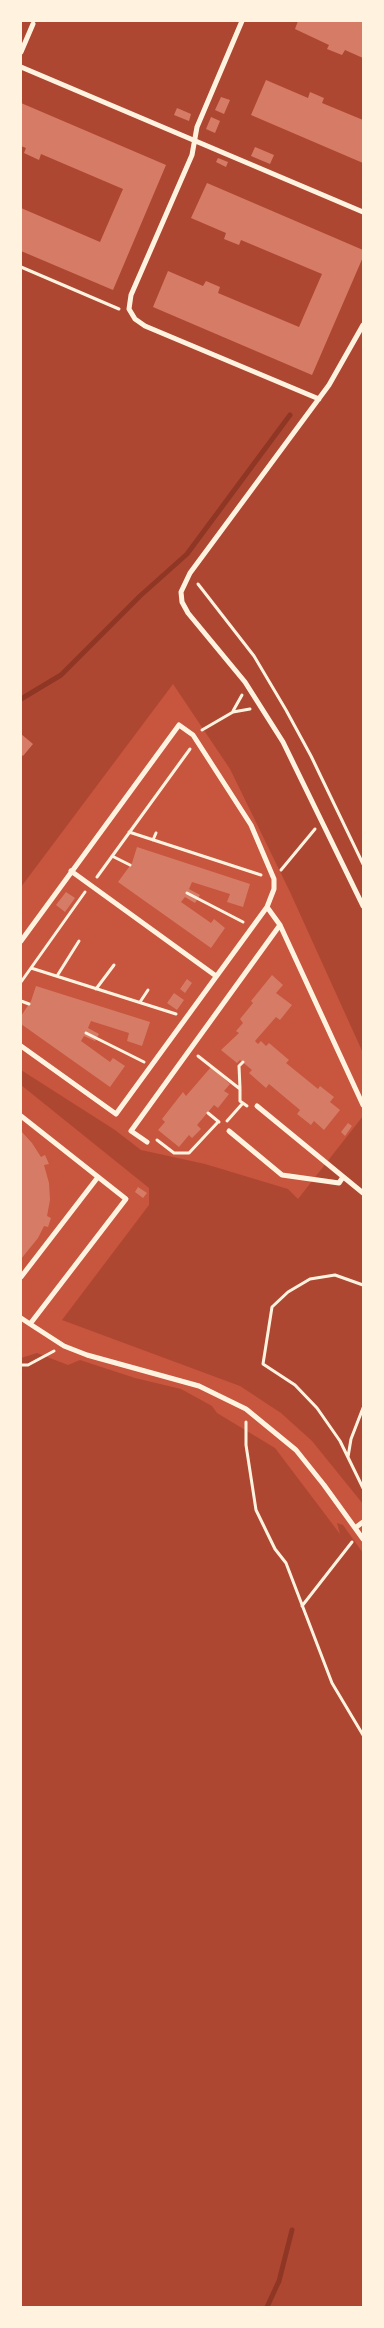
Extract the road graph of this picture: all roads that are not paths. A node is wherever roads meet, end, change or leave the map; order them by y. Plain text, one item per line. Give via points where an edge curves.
1 (242, 21) edge
2 (33, 24) dead end
3 (21, 52) edge
4 (21, 67) edge
5 (194, 140) junction
6 (363, 212) edge
7 (363, 325) edge
8 (319, 399) junction
9 (71, 871) junction
10 (363, 906) edge
11 (267, 907) junction
12 (280, 924) junction
13 (21, 941) edge
14 (216, 976) junction
15 (21, 1046) edge
16 (363, 1105) edge
17 (257, 1106) road end
18 (21, 1116) edge
19 (229, 1131) dead end
20 (147, 1142) road end
21 (98, 1177) junction
22 (343, 1177) junction
23 (363, 1193) edge
24 (21, 1277) edge
25 (21, 1318) edge
26 (30, 1324) junction
27 (363, 1522) edge
28 (355, 1528) junction
29 (361, 1537) edge

1 - 5 street
2 - 3 street
4 - 5 street
5 - 6 street
5 - 8 street via 192,155 131,295 131,315 146,326
7 - 8 street
8 - 10 street via 190,573 182,587 182,602 245,682 283,742
9 - 11 street via 178,725 194,738 251,825 274,878 274,889
9 - 13 street
9 - 14 street
11 - 12 street
11 - 14 street
12 - 16 street
12 - 20 street via 131,1131
14 - 15 street via 116,1114
17 - 22 street
18 - 21 street
19 - 22 street via 282,1175 338,1183
21 - 24 street
21 - 26 street via 126,1199
22 - 23 street
25 - 26 street
26 - 28 street via 64,1346 198,1386 246,1409 296,1450
27 - 28 street
28 - 29 street

